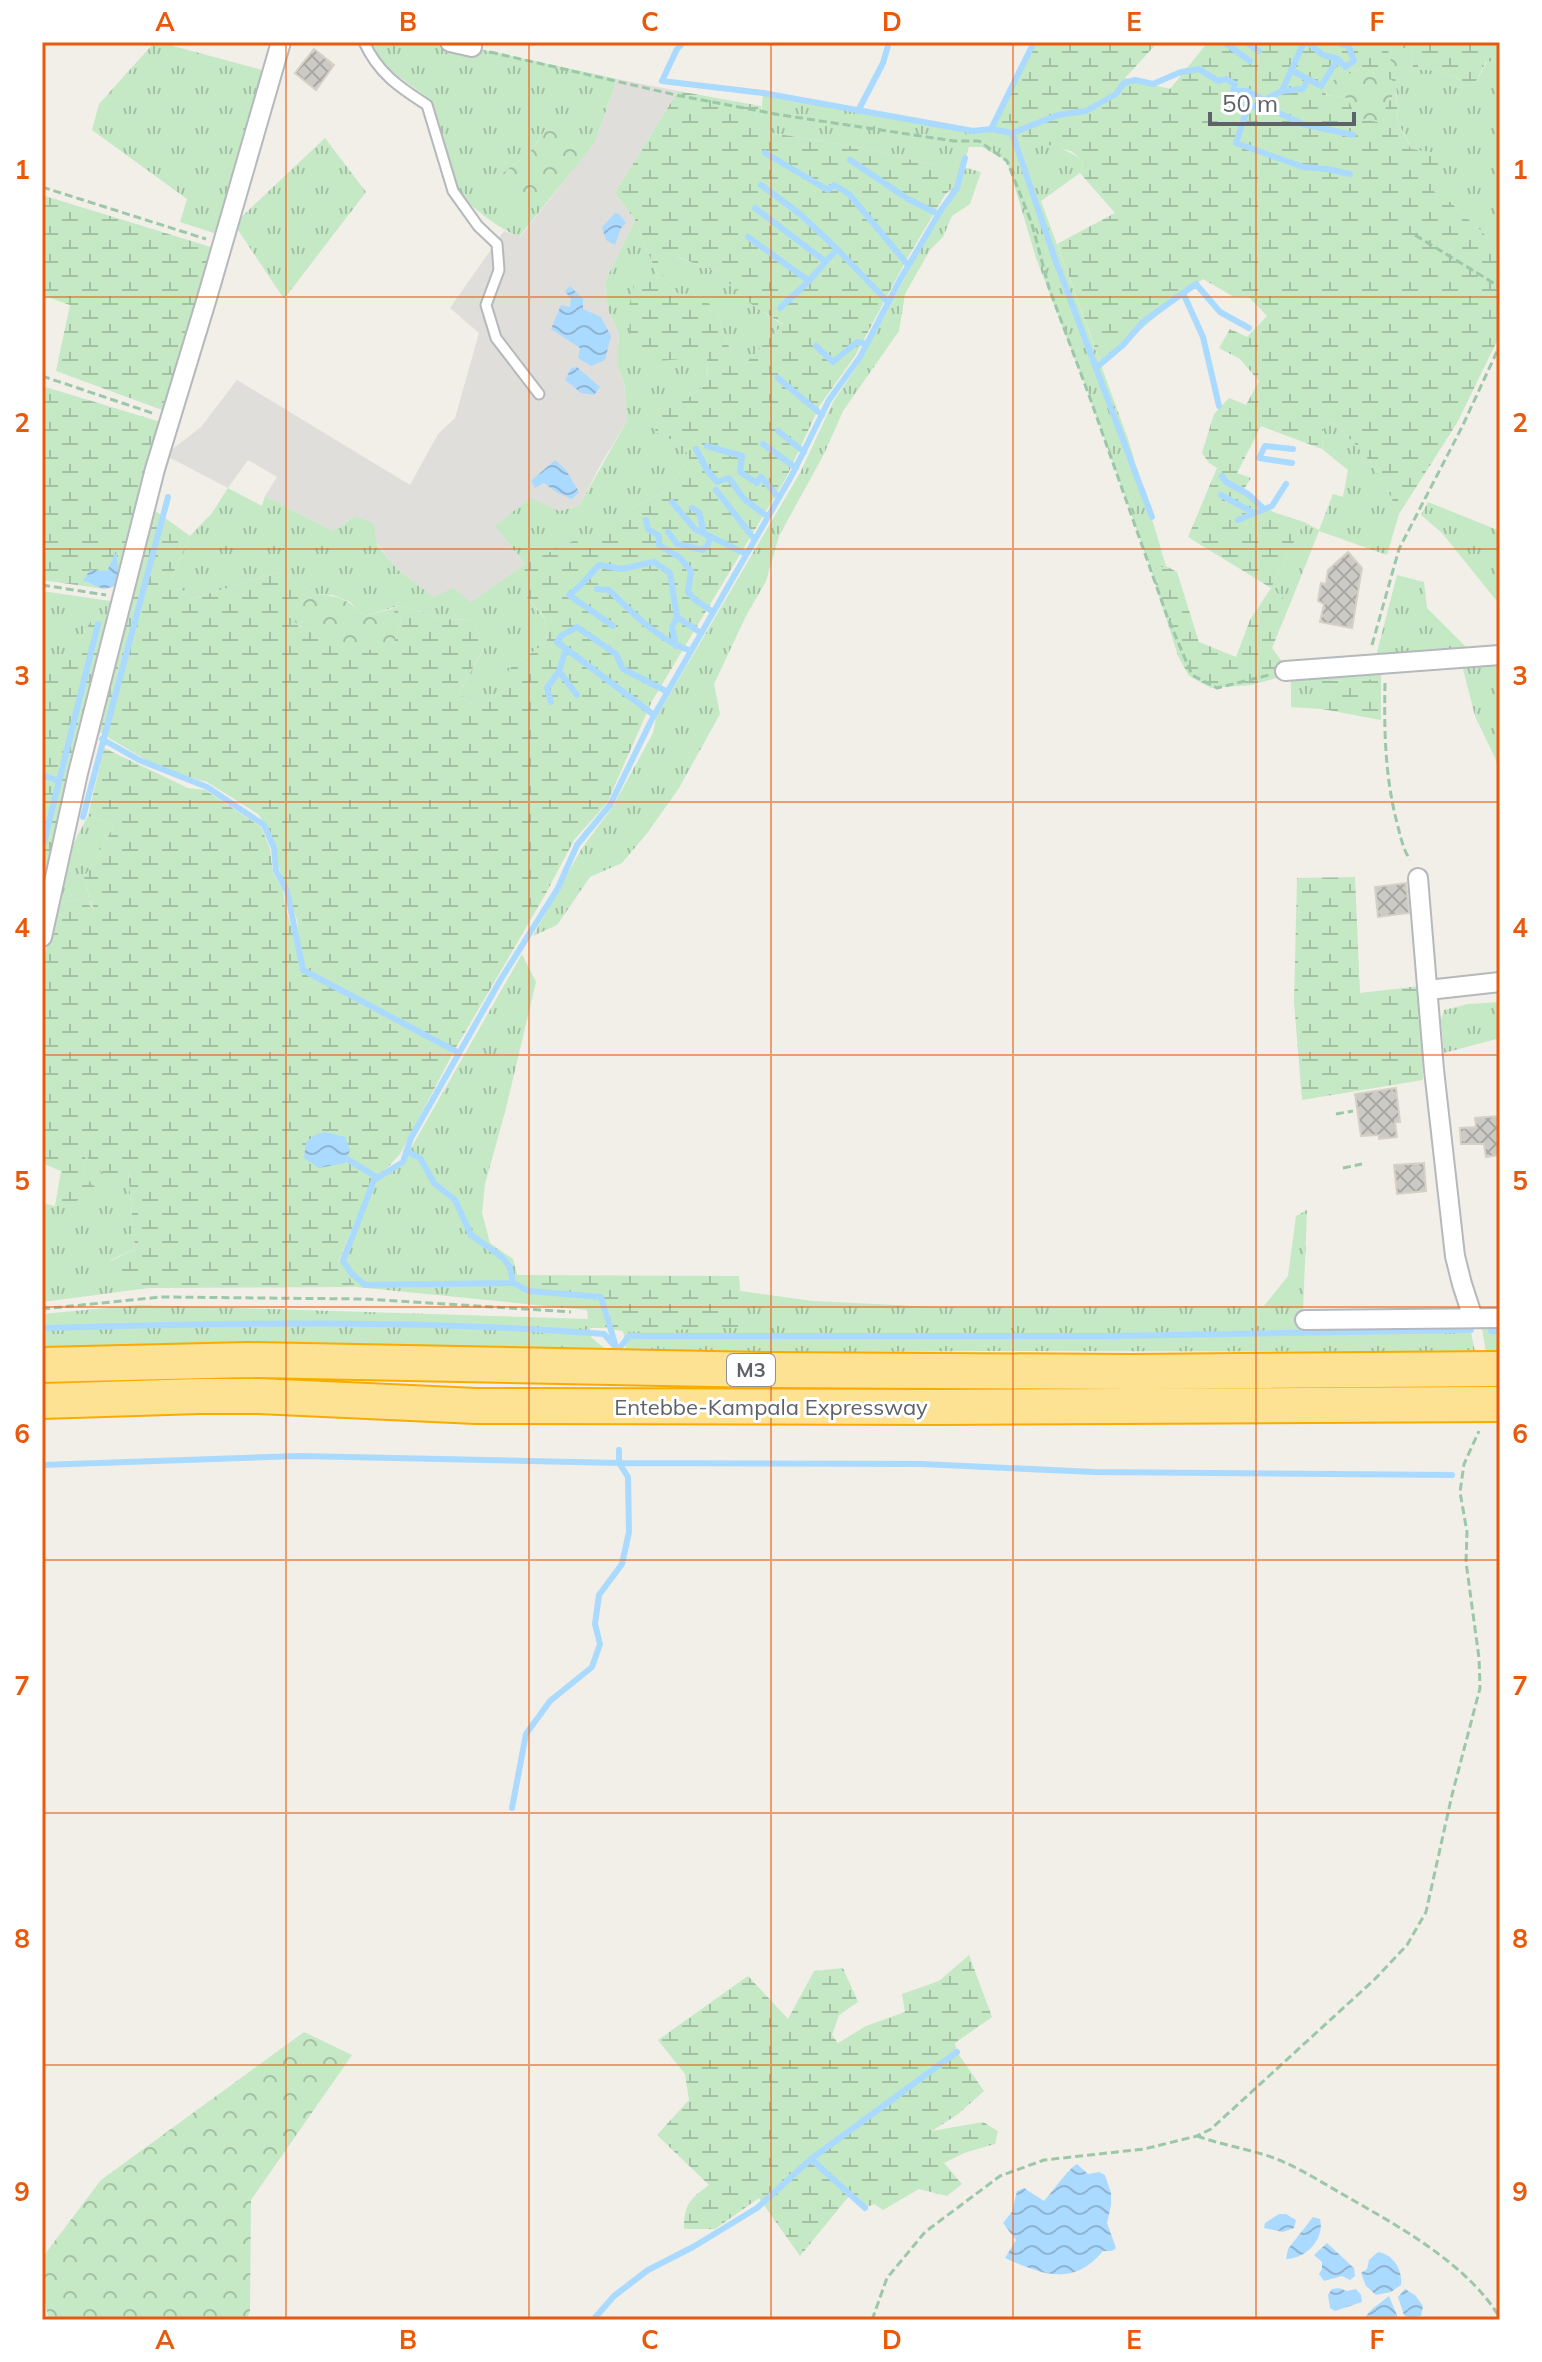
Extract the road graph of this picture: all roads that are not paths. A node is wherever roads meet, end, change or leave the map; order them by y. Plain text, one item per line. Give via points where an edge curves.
1 (281, 42) edge
2 (364, 42) edge
3 (450, 42) edge
4 (472, 47) road end
5 (539, 394) dead end
6 (1500, 655) edge
7 (1285, 671) road end
8 (1418, 878) road end
9 (42, 937) edge
10 (1500, 982) edge
11 (1428, 990) junction
12 (1473, 1318) junction
13 (1500, 1318) edge
14 (1305, 1320) dead end
15 (42, 1365) edge
16 (1500, 1369) edge
17 (42, 1401) edge
18 (1490, 1417) edge

1 - 9 street via 155,469
2 - 5 lane via 373,62 427,105 453,191 497,244 499,270 486,305 496,338
3 - 4 street
6 - 7 street
8 - 11 street
10 - 11 street
11 - 12 street via 1455,1256
12 - 13 street
12 - 14 street
15 - 16 highway, Entebbe-Kampala Expressway / M3 via 248,1360 764,1370
17 - 18 highway, Entebbe-Kampala Expressway / M3 via 199,1396 492,1406 971,1407

